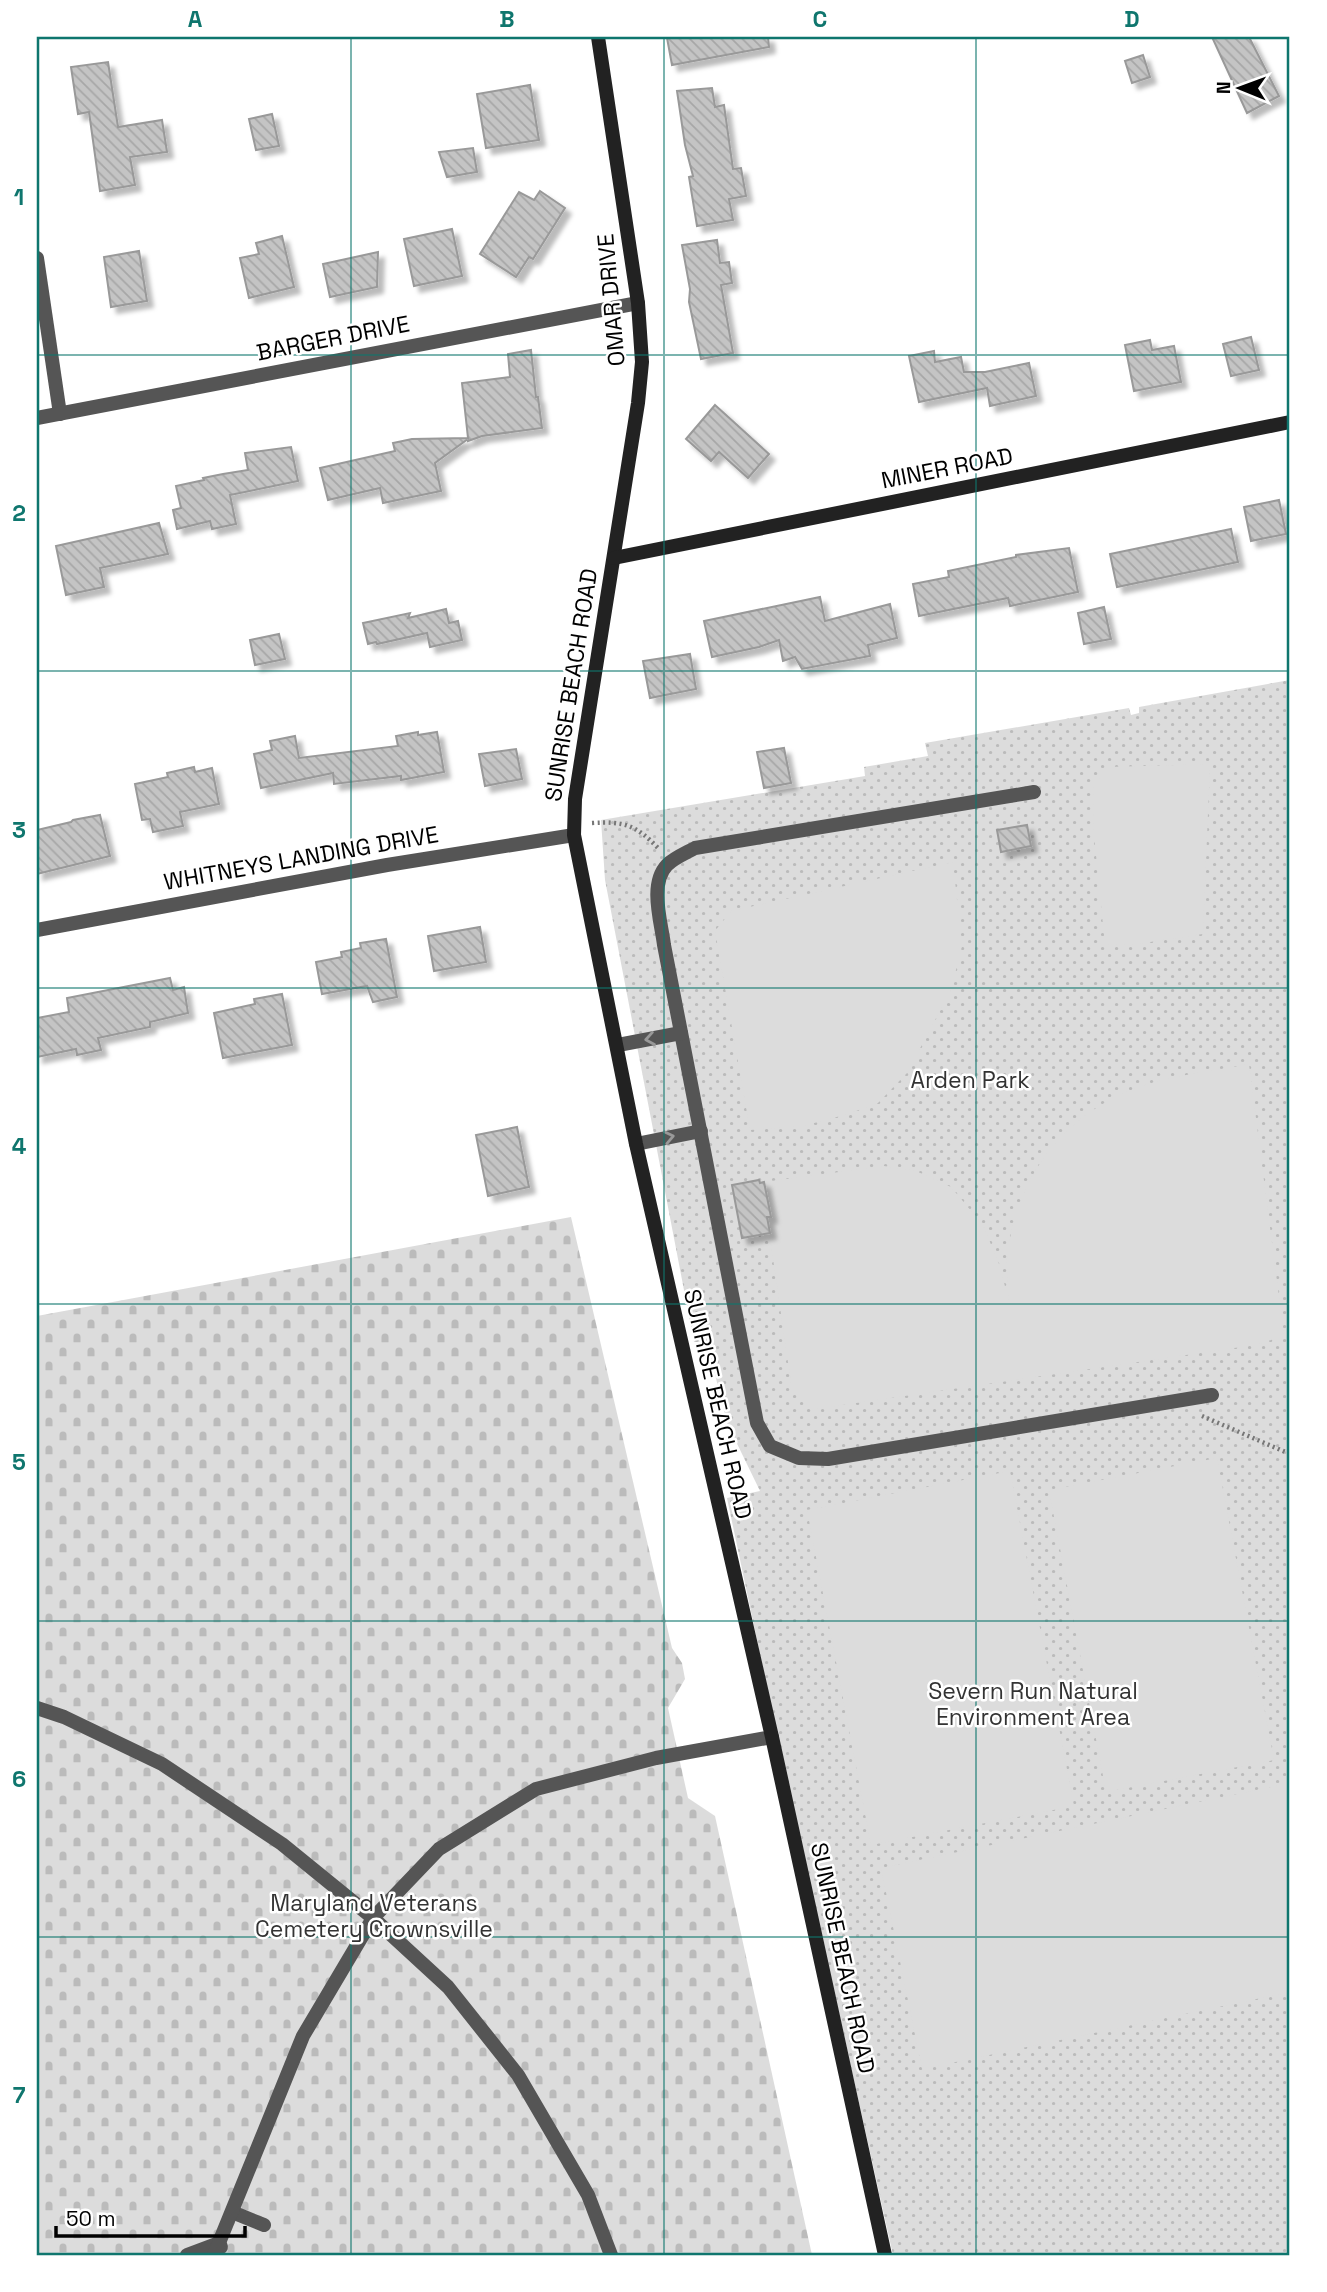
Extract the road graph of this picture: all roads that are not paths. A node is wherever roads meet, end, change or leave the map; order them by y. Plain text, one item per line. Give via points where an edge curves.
1 (598, 37) edge
2 (37, 258) edge
3 (638, 303) junction
4 (60, 414) junction
5 (37, 418) edge
6 (1290, 422) edge
7 (614, 558) junction
8 (1034, 792) dead end
9 (574, 835) junction
10 (37, 930) edge
11 (681, 1034) junction
12 (618, 1045) junction
13 (701, 1131) junction
14 (636, 1144) junction
15 (1212, 1395) dead end
16 (37, 1708) edge
17 (772, 1737) junction
18 (373, 1918) junction
19 (232, 2212) junction
20 (264, 2225) dead end
21 (219, 2251) edge
22 (187, 2255) edge
23 (611, 2255) edge
24 (885, 2255) edge

1 - 3 street, OMAR DRIVE
2 - 4 street
3 - 4 street, BARGER DRIVE
3 - 7 street, OMAR DRIVE via 642,362
4 - 5 street, BARGER DRIVE
6 - 7 street, MINER ROAD
7 - 9 street, SUNRISE BEACH ROAD via 575,799
8 - 11 street via 695,848 669,863 658,876 658,899
9 - 10 street, WHITNEYS LANDING DRIVE via 387,864
9 - 12 street, SUNRISE BEACH ROAD
11 -> 12 street
11 - 13 street
12 - 14 street, SUNRISE BEACH ROAD
14 -> 13 street
13 - 15 street via 757,1423 770,1446 799,1458 828,1459
14 - 17 street, SUNRISE BEACH ROAD
16 - 18 street via 162,1764 282,1844
17 - 18 street via 656,1758 536,1789 439,1849
17 - 24 street, SUNRISE BEACH ROAD
18 - 19 street via 303,2036
18 - 23 street via 448,1987 519,2074 588,2195
19 - 20 street
19 - 21 street
21 - 22 street

